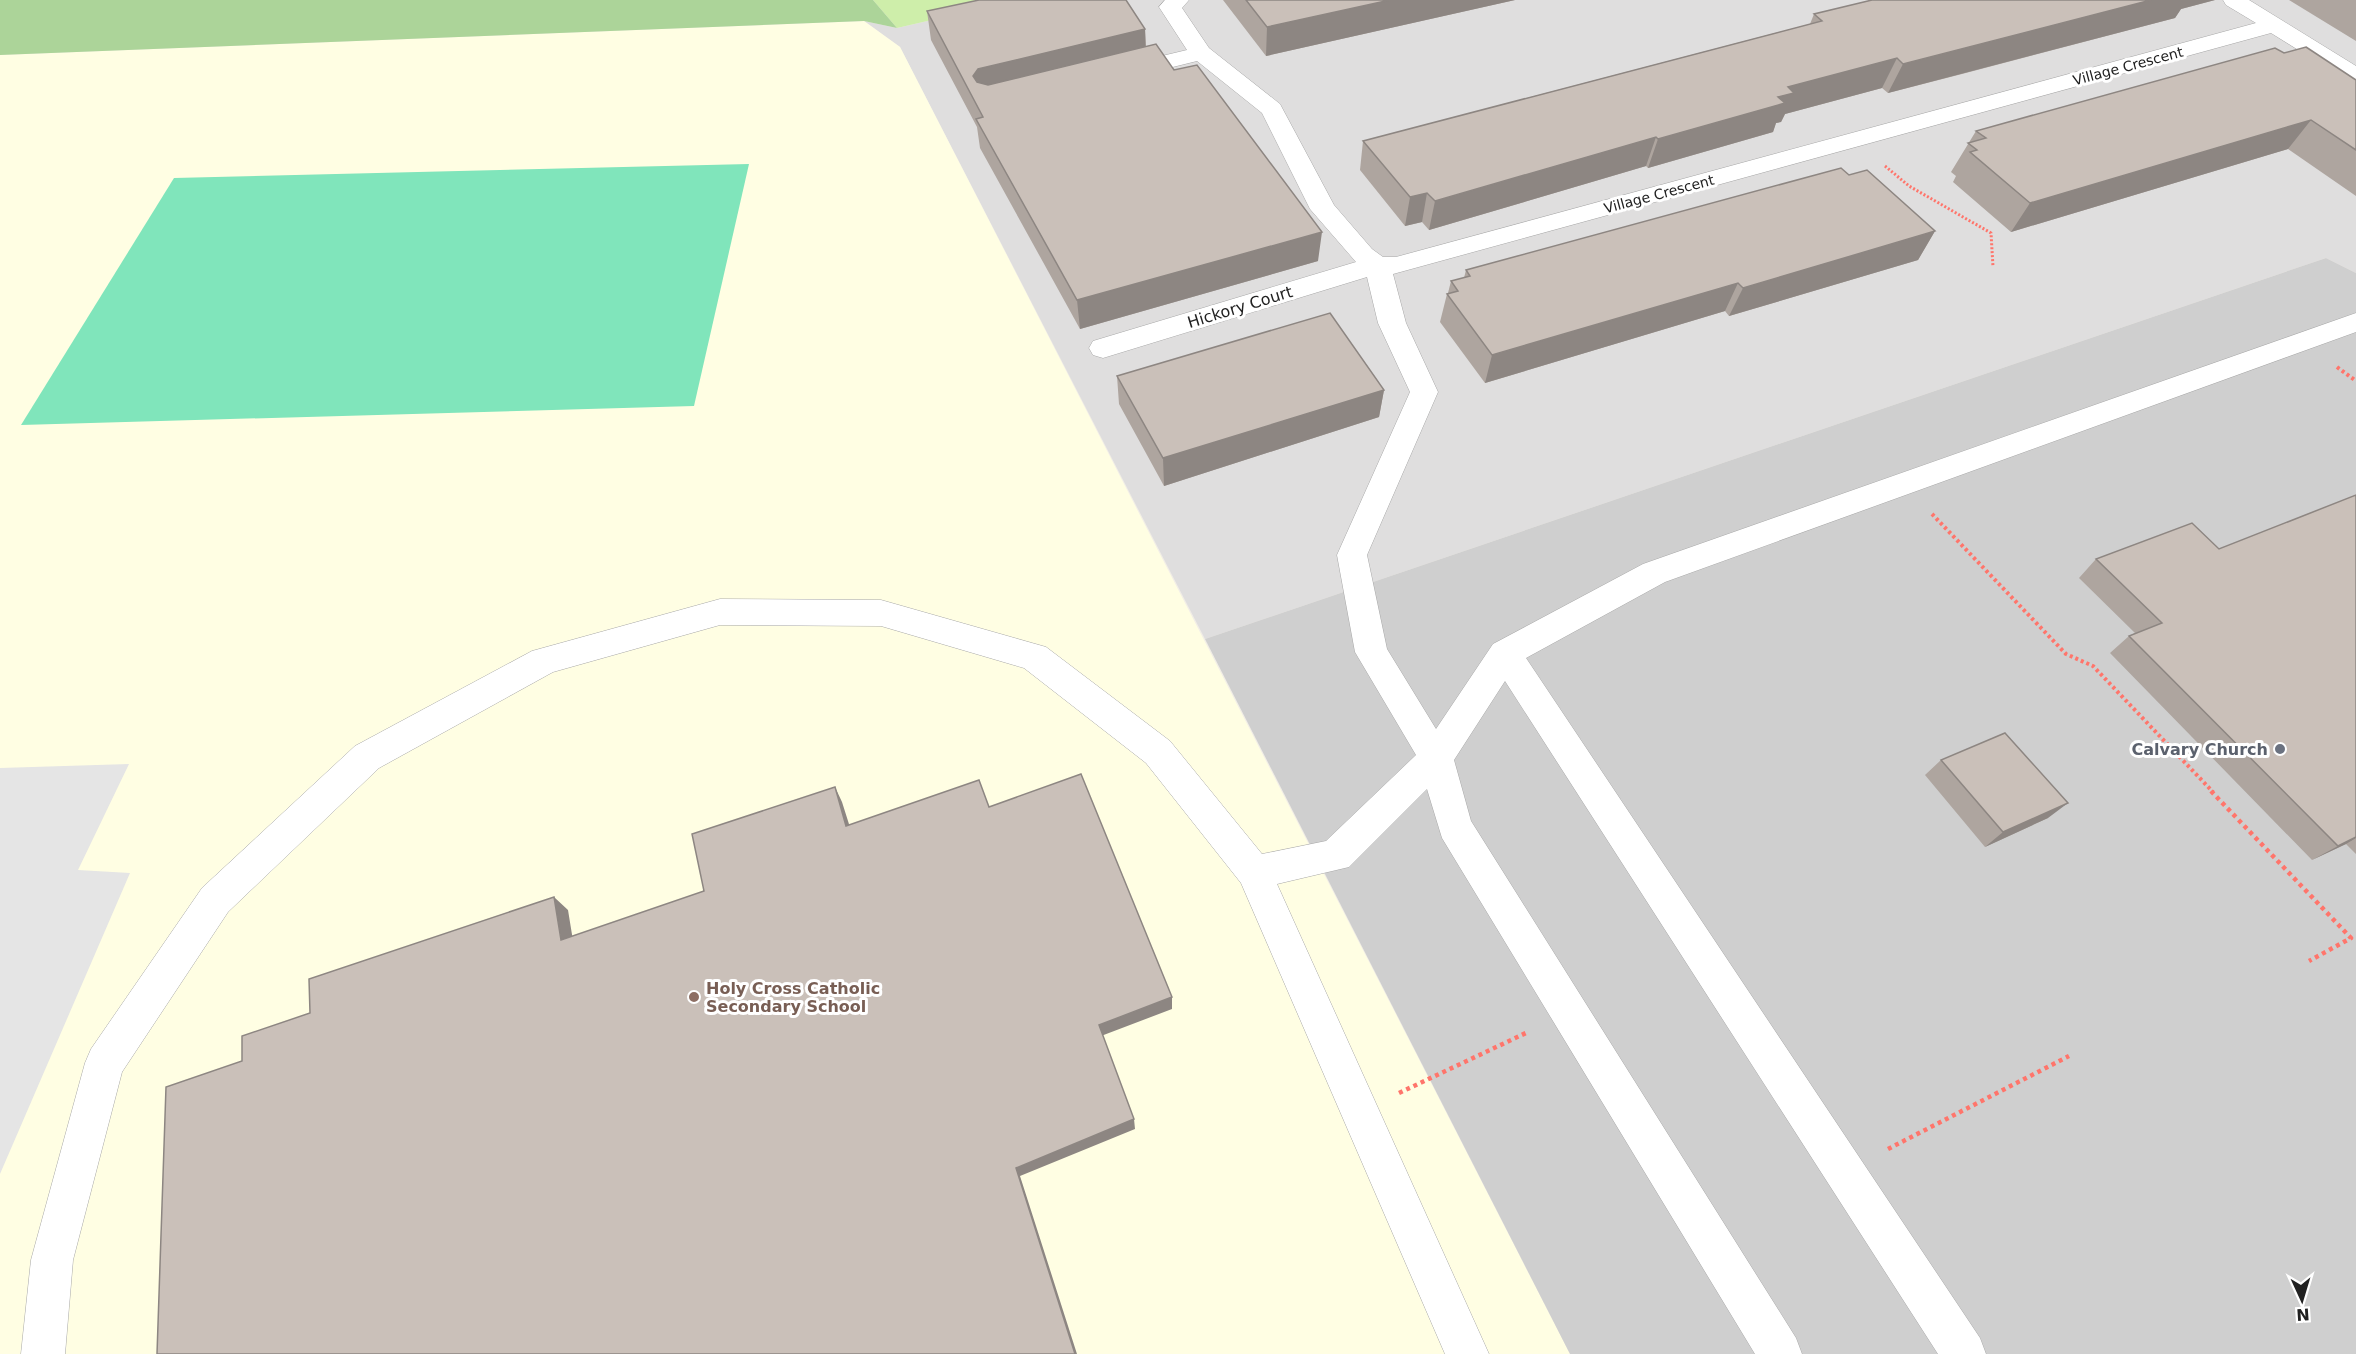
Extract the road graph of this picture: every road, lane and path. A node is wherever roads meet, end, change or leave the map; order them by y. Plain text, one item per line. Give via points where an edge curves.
1 (1178, 0) edge
2 (2234, 0) edge
3 (2275, 25) junction
4 (1201, 53) junction
5 (1108, 76) edge
6 (2356, 76) edge
7 (1855, 140) junction
8 (1377, 266) junction
9 (1993, 267) dead end
10 (2356, 322) edge
11 (1103, 348) dead end
12 (1904, 483) junction
13 (1504, 654) junction
14 (1436, 758) junction
15 (1254, 872) junction
16 (2309, 962) dead end
17 (1569, 1013) junction
18 (2069, 1056) dead end
19 (1359, 1112) junction
20 (1844, 1172) junction
21 (43, 1354) edge
22 (1467, 1354) edge
23 (1780, 1354) edge
24 (1964, 1354) edge

1 - 4 street via 1170,7
2 - 3 street
3 - 6 street
3 - 7 street, Village Crescent
4 - 5 street
4 - 8 street via 1272,109 1323,208
7 - 8 street, Village Crescent via 1396,266
7 - 9 path via 1909,186 1991,233
8 - 11 street, Hickory Court
8 - 14 street via 1392,323 1424,392 1352,555 1371,652
10 - 12 street
12 - 13 street via 1654,573
12 - 16 path via 2066,654 2093,666 2351,938
13 - 14 street
13 - 20 street
14 - 15 street via 1336,855
14 - 17 street via 1455,827
15 - 19 street
15 - 21 street via 1158,752 1034,657 881,613 720,612 544,661 367,757 215,900 105,1063 52,1260
17 - 19 path
17 - 23 street
18 - 20 path
19 - 22 street
20 - 24 street

